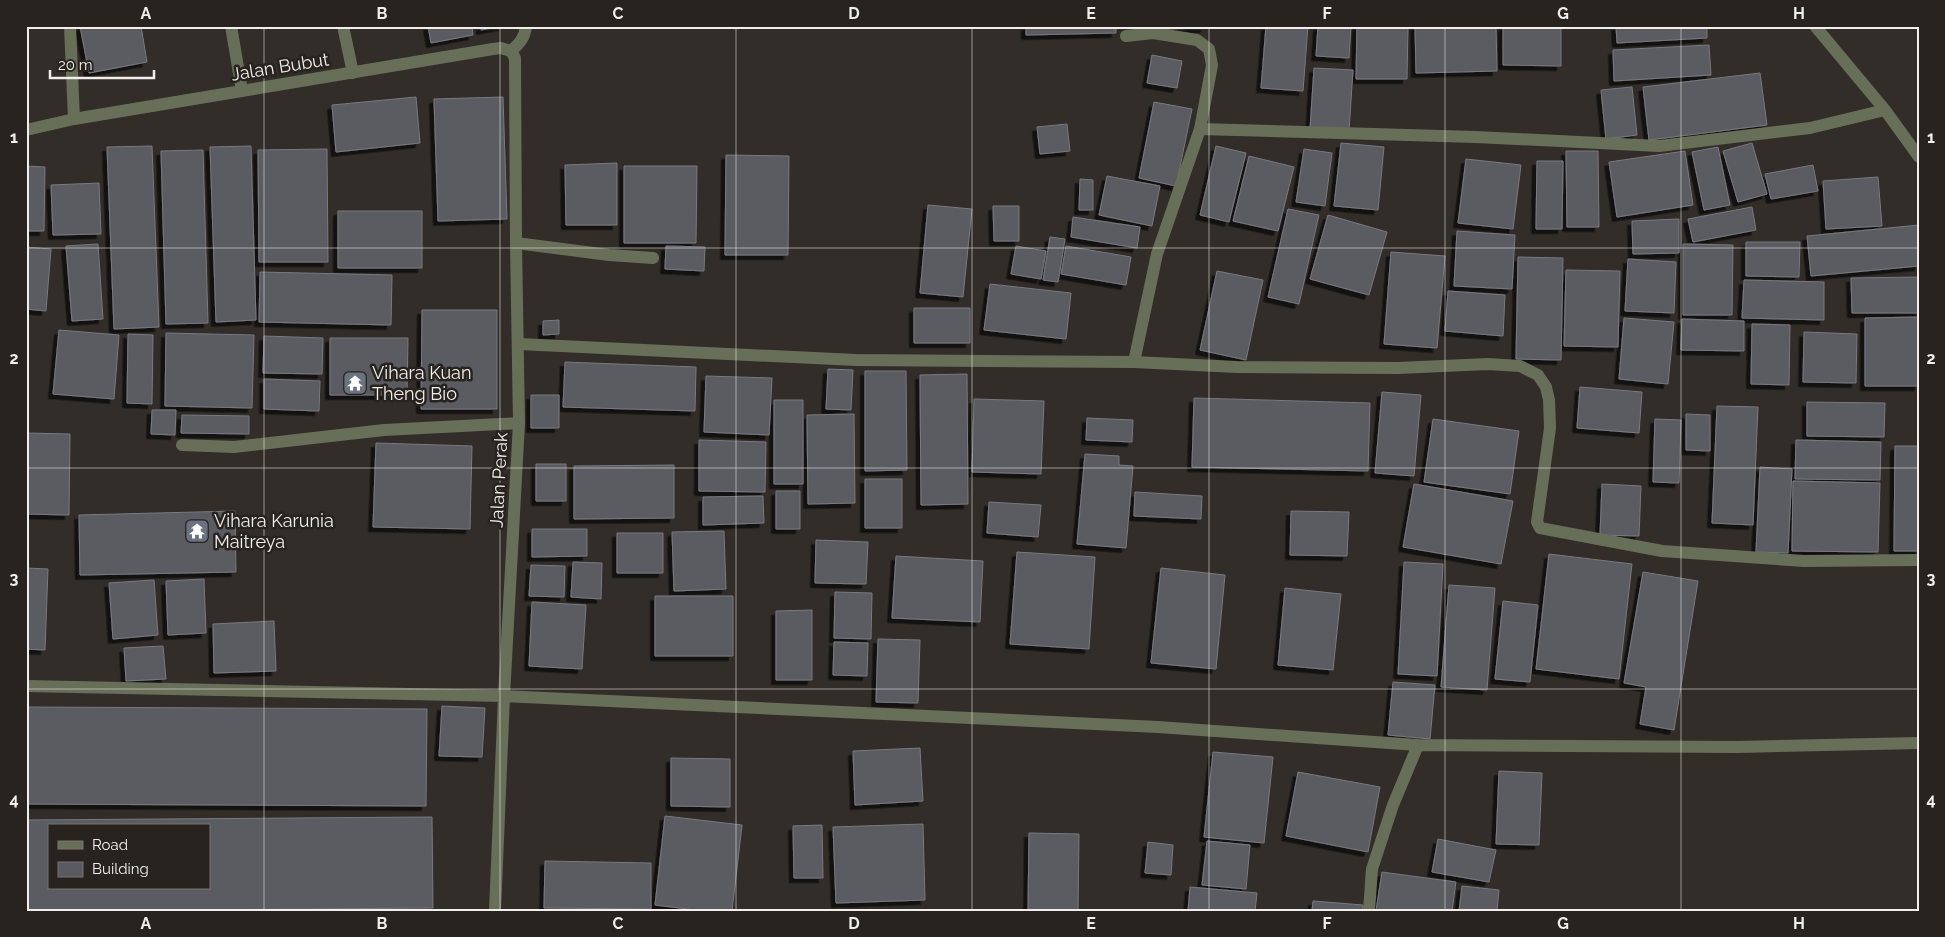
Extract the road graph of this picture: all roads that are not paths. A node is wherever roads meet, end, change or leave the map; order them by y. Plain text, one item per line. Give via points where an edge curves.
1 (70, 26) edge
2 (231, 26) edge
3 (344, 26) edge
4 (1815, 26) edge
5 (528, 27) edge
6 (1126, 36) dead end
7 (510, 52) junction
8 (353, 73) junction
9 (242, 91) junction
10 (1885, 110) junction
11 (74, 119) junction
12 (1200, 129) junction
13 (26, 130) edge
14 (1919, 157) edge
15 (516, 243) junction
16 (653, 258) dead end
17 (519, 344) junction
18 (1134, 362) junction
19 (519, 423) junction
20 (182, 445) dead end
21 (1919, 560) edge
22 (26, 686) edge
23 (504, 696) junction
24 (1919, 743) edge
25 (1418, 745) junction
26 (495, 911) edge
27 (1369, 911) edge

1 - 11 street
2 - 9 street
3 - 8 street
4 - 10 street
5 - 7 street via 522,40
6 - 12 street via 1153,33 1197,40 1209,49 1212,65
7 - 8 street, Jalan Bubut via 493,49
7 - 15 street, Jalan Perak via 515,58
8 - 9 street, Jalan Bubut
9 - 11 street, Jalan Bubut
10 - 12 street via 1810,128 1659,146
10 - 14 street
11 - 13 street, Jalan Bubut
12 - 18 street via 1157,254
15 - 16 street
15 - 17 street, Jalan Perak
17 - 18 street via 856,360
17 - 19 street, Jalan Perak
18 - 21 street via 1246,367 1520,366 1538,375 1549,400 1550,428 1537,522 1540,528 1662,551 1804,562
19 - 20 street via 384,430 234,447
19 - 23 street, Jalan Perak
22 - 23 street
23 - 25 street via 1158,727
23 - 26 street, Jalan Perak
24 - 25 street
25 - 27 street via 1393,805 1372,869

